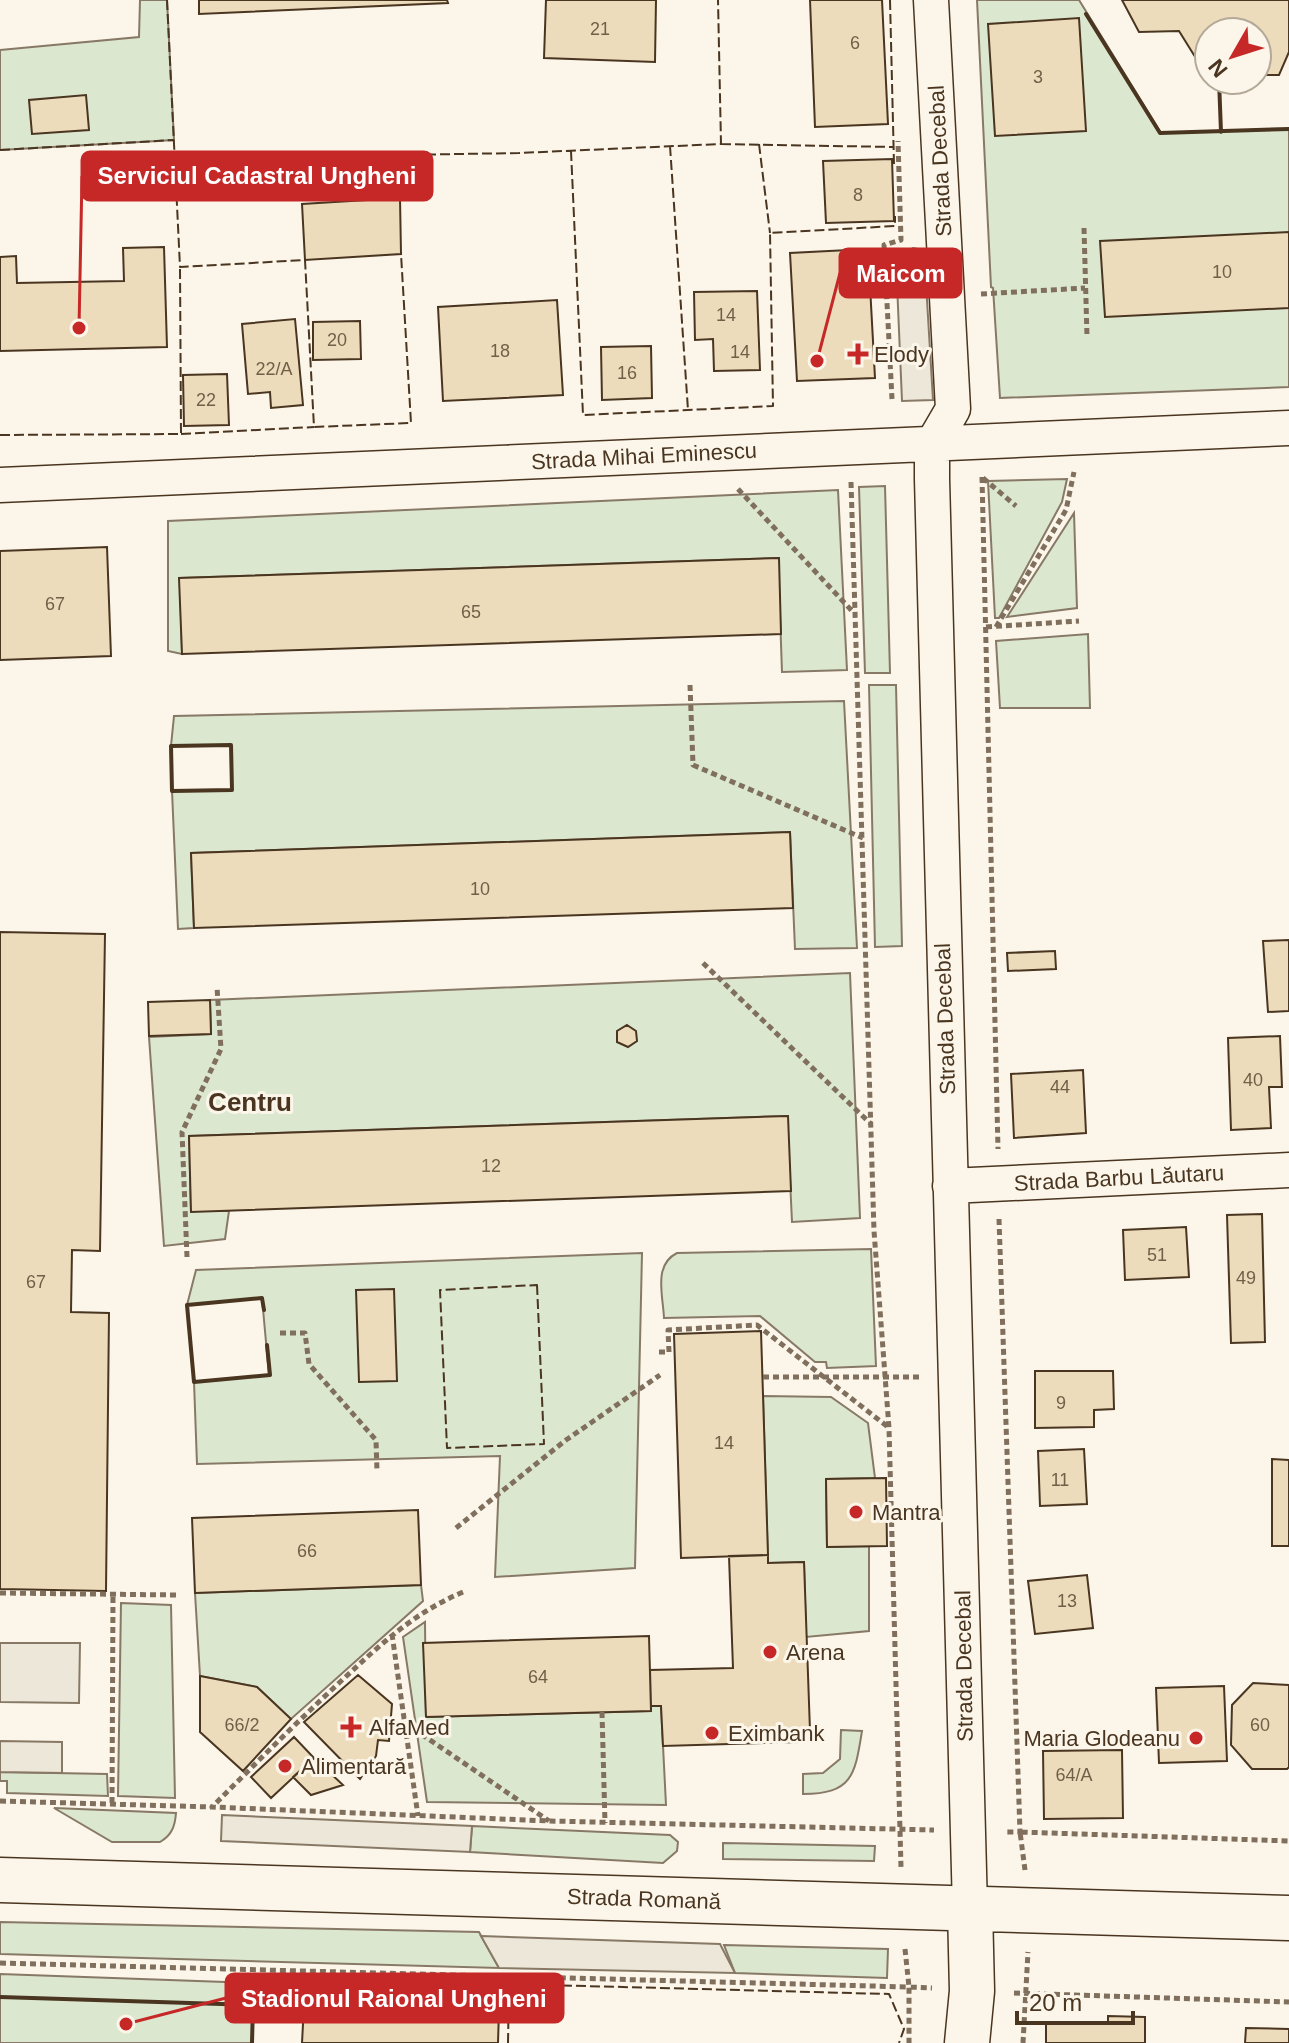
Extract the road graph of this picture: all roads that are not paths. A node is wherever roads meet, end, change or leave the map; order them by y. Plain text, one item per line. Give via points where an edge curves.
1 (931, 0) edge
2 (1289, 428) edge
3 (932, 445) junction
4 (0, 485) edge
5 (1289, 1170) edge
6 (950, 1186) junction
7 (0, 1880) edge
8 (970, 1909) junction
9 (1289, 1918) edge
10 (967, 2043) edge

1 - 3 street, Strada Decebal via 953,409
2 - 3 street, Strada Mihai Eminescu
3 - 4 street, Strada Mihai Eminescu
3 - 6 street, Strada Decebal
5 - 6 street, Strada Barbu Lăutaru
6 - 8 street, Strada Decebal
7 - 8 main road, Strada Romană
8 - 9 main road, Strada Romană
8 - 10 main road, Strada Decebal

